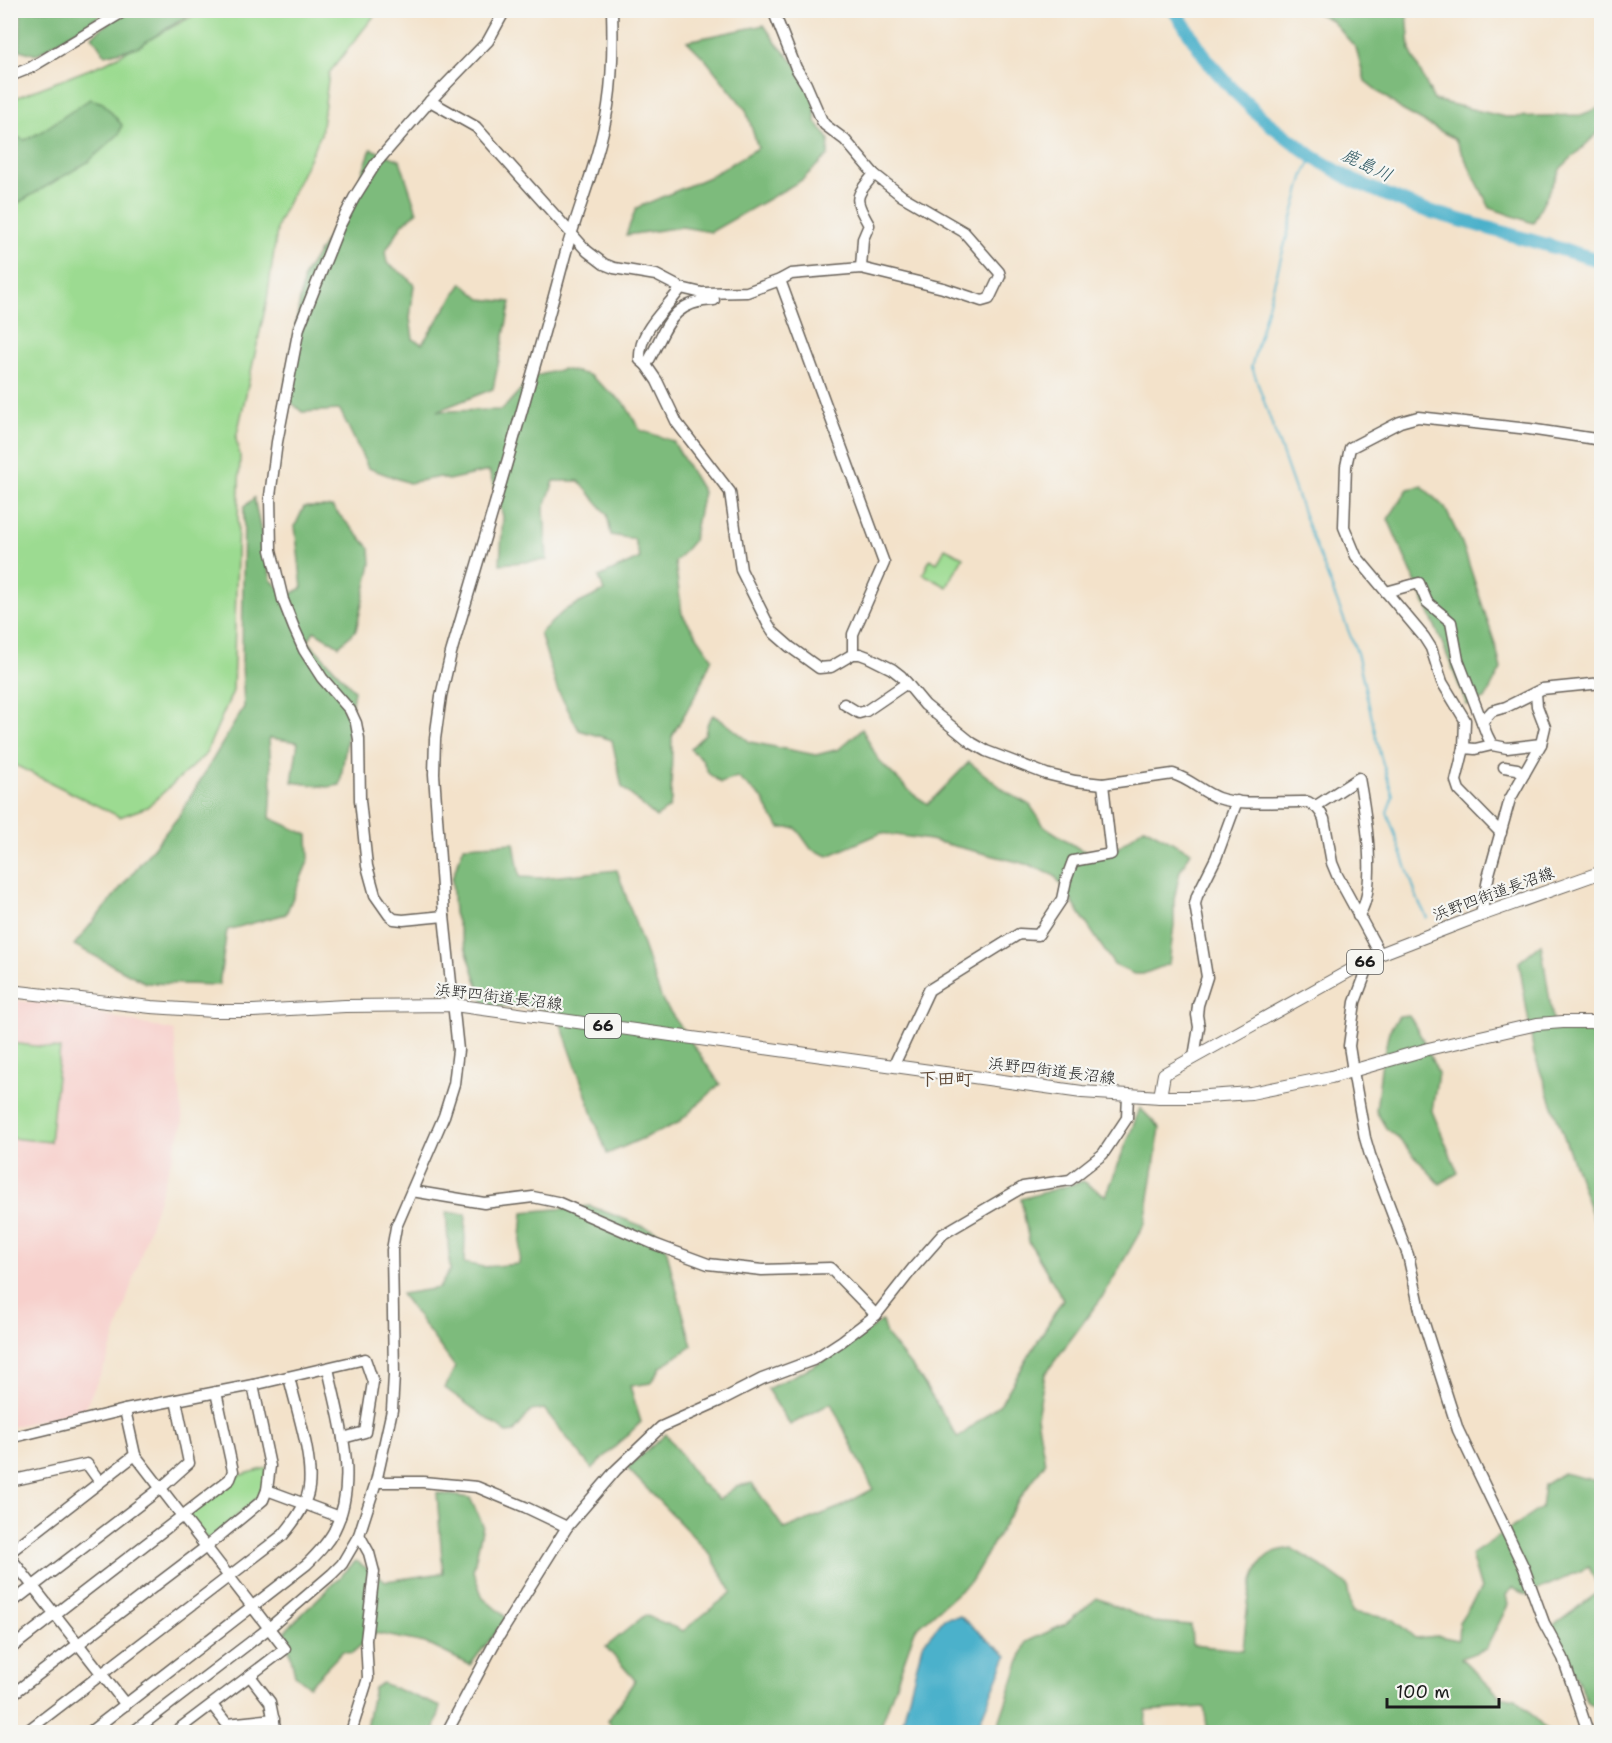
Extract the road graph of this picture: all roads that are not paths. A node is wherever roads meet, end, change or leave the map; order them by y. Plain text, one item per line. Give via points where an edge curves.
1 (126, 10) edge
2 (505, 10) edge
3 (612, 10) edge
4 (773, 10) edge
5 (10, 76) edge
6 (430, 101) junction
7 (874, 174) junction
8 (571, 234) junction
9 (861, 268) junction
10 (780, 280) junction
11 (764, 286) junction
12 (681, 288) junction
13 (646, 364) junction
14 (1602, 440) edge
15 (1386, 592) junction
16 (853, 654) junction
17 (907, 683) junction
18 (1602, 683) edge
19 (1536, 693) junction
20 (844, 704) dead end
21 (1482, 722) junction
22 (1541, 744) junction
23 (1492, 745) junction
24 (1464, 748) junction
25 (1504, 767) dead end
26 (1524, 774) junction
27 (1103, 784) junction
28 (1237, 801) junction
29 (1316, 806) junction
30 (1501, 833) junction
31 (1601, 869) edge
32 (1481, 915) junction
33 (444, 916) junction
34 (1358, 916) junction
35 (1380, 954) junction
36 (1366, 961) junction
37 (10, 991) edge
38 (454, 1005) junction
39 (1602, 1022) edge
40 (1194, 1057) junction
41 (894, 1065) junction
42 (1353, 1071) junction
43 (1128, 1096) junction
44 (1160, 1097) junction
45 (412, 1191) junction
46 (876, 1315) junction
47 (328, 1368) junction
48 (289, 1377) junction
49 (253, 1385) junction
50 (216, 1392) junction
51 (176, 1400) junction
52 (125, 1410) junction
53 (10, 1438) edge
54 (343, 1438) junction
55 (135, 1455) junction
56 (10, 1481) edge
57 (100, 1482) junction
58 (376, 1482) junction
59 (161, 1488) junction
60 (267, 1490) junction
61 (303, 1504) junction
62 (182, 1515) junction
63 (340, 1517) junction
64 (567, 1527) junction
65 (359, 1535) junction
66 (206, 1546) junction
67 (10, 1552) edge
68 (10, 1557) edge
69 (230, 1577) junction
70 (33, 1586) junction
71 (10, 1604) edge
72 (253, 1606) junction
73 (56, 1615) junction
74 (269, 1628) junction
75 (78, 1644) junction
76 (10, 1649) edge
77 (102, 1674) junction
78 (250, 1676) junction
79 (10, 1696) edge
80 (126, 1705) junction
81 (212, 1705) junction
82 (274, 1719) junction
83 (140, 1730) edge
84 (180, 1731) edge
85 (26, 1732) edge
86 (90, 1732) edge
87 (276, 1732) edge
88 (351, 1732) edge
89 (447, 1732) edge
90 (1588, 1732) edge

1 - 5 street
2 - 6 street via 488,41
3 - 8 street via 614,52 608,106
4 - 7 street via 822,121 845,140
6 - 8 street via 476,127
6 - 33 street via 376,162 339,227 299,328 270,496 272,550 283,600 304,650 356,723 367,866 375,895 394,919
7 - 9 street via 857,199 869,225
7 - 9 street via 902,196 964,232 1000,276 989,299 982,301
8 - 12 street via 604,264 657,276
8 - 33 street via 441,696 434,774
9 - 10 street via 791,274
10 - 11 street
10 - 16 street via 884,563 853,634
11 - 12 street via 720,294
11 - 13 street via 749,298 698,301 679,310
12 - 13 street via 648,329 639,350 640,360
13 - 16 street via 678,423 730,492 741,570 774,633 819,668 831,667
14 - 15 street via 1418,417 1350,448 1344,527 1356,556
15 - 21 street via 1419,583 1427,602 1451,622 1458,660
15 - 24 street via 1431,648 1442,682 1465,720
16 - 17 street via 892,669
17 - 20 street via 866,711 859,713
17 - 27 street via 940,719 986,751 1046,774
18 - 19 street via 1542,689
19 - 21 street via 1492,711
19 - 22 street via 1545,727
21 - 23 street
22 - 23 street via 1507,748
22 - 26 street
23 - 24 street
24 - 30 street via 1456,781 1459,790
25 - 26 street
26 - 30 street via 1510,799
27 - 28 street via 1173,774 1219,798
27 - 41 street via 1111,854 1073,861 1062,899 1038,935 1019,934 929,990
28 - 29 street via 1308,802
28 - 40 street via 1195,904 1207,977 1198,1005
29 - 34 street via 1324,819 1332,863
29 - 34 street via 1359,778 1368,861 1366,900
30 - 32 street
31 - 32 main road, 浜野四街道長沼線 / 66
32 - 35 main road, 浜野四街道長沼線 / 66
33 - 38 street
34 - 35 street
35 - 36 main road, 浜野四街道長沼線 / 66
36 - 40 main road, 浜野四街道長沼線 / 66
36 - 42 street via 1350,1032
37 - 38 main road, 浜野四街道長沼線 / 66 via 213,1011
38 - 41 main road, 浜野四街道長沼線 / 66
38 - 45 street via 458,1050 454,1084
39 - 42 main road, 浜野四街道長沼線 via 1537,1024
40 - 44 main road, 浜野四街道長沼線 / 66 via 1164,1074
41 - 43 main road, 浜野四街道長沼線 / 66
42 - 44 main road, 浜野四街道長沼線 / 66 via 1251,1093
42 - 90 street via 1370,1155 1408,1255 1421,1314 1458,1430 1563,1658
43 - 44 main road, 浜野四街道長沼線 / 66
43 - 46 street via 1127,1118 1103,1154 1070,1180 1023,1187 944,1234
45 - 46 street via 484,1203 533,1197 557,1202 708,1264 762,1270 830,1268
45 - 58 street via 396,1227 392,1250 392,1410
46 - 64 street via 813,1360 762,1379 661,1427 616,1470
47 - 48 street
47 - 54 street
47 - 54 street via 365,1359 373,1382 365,1432
48 - 49 street
48 - 61 street via 310,1464 309,1488
49 - 50 street
49 - 60 street via 270,1466
50 - 51 street
50 - 62 street via 233,1475
51 - 52 street
51 - 59 street via 189,1462
52 - 53 street
52 - 55 street
54 - 63 street via 347,1488
55 - 57 street
55 - 59 street
56 - 57 street via 87,1464
57 - 67 street
58 - 64 street via 477,1487
58 - 65 street
59 - 62 street
59 - 70 street
60 - 61 street
60 - 66 street via 256,1507
61 - 63 street
61 - 69 street via 282,1535
62 - 66 street
62 - 73 street
63 - 72 street via 321,1550
64 - 89 street via 494,1644
65 - 74 street via 332,1574
65 - 88 street via 374,1572 366,1640 368,1678
66 - 69 street
66 - 75 street
68 - 70 street
69 - 72 street
69 - 77 street
70 - 71 street
70 - 73 street
72 - 74 street
72 - 80 street
73 - 75 street
73 - 76 street
74 - 78 street via 285,1649
74 - 83 street
75 - 77 street
75 - 79 street
77 - 80 street
77 - 85 street
78 - 81 street
78 - 82 street via 270,1702
80 - 86 street
81 - 82 street via 227,1724
81 - 84 street
82 - 87 street

